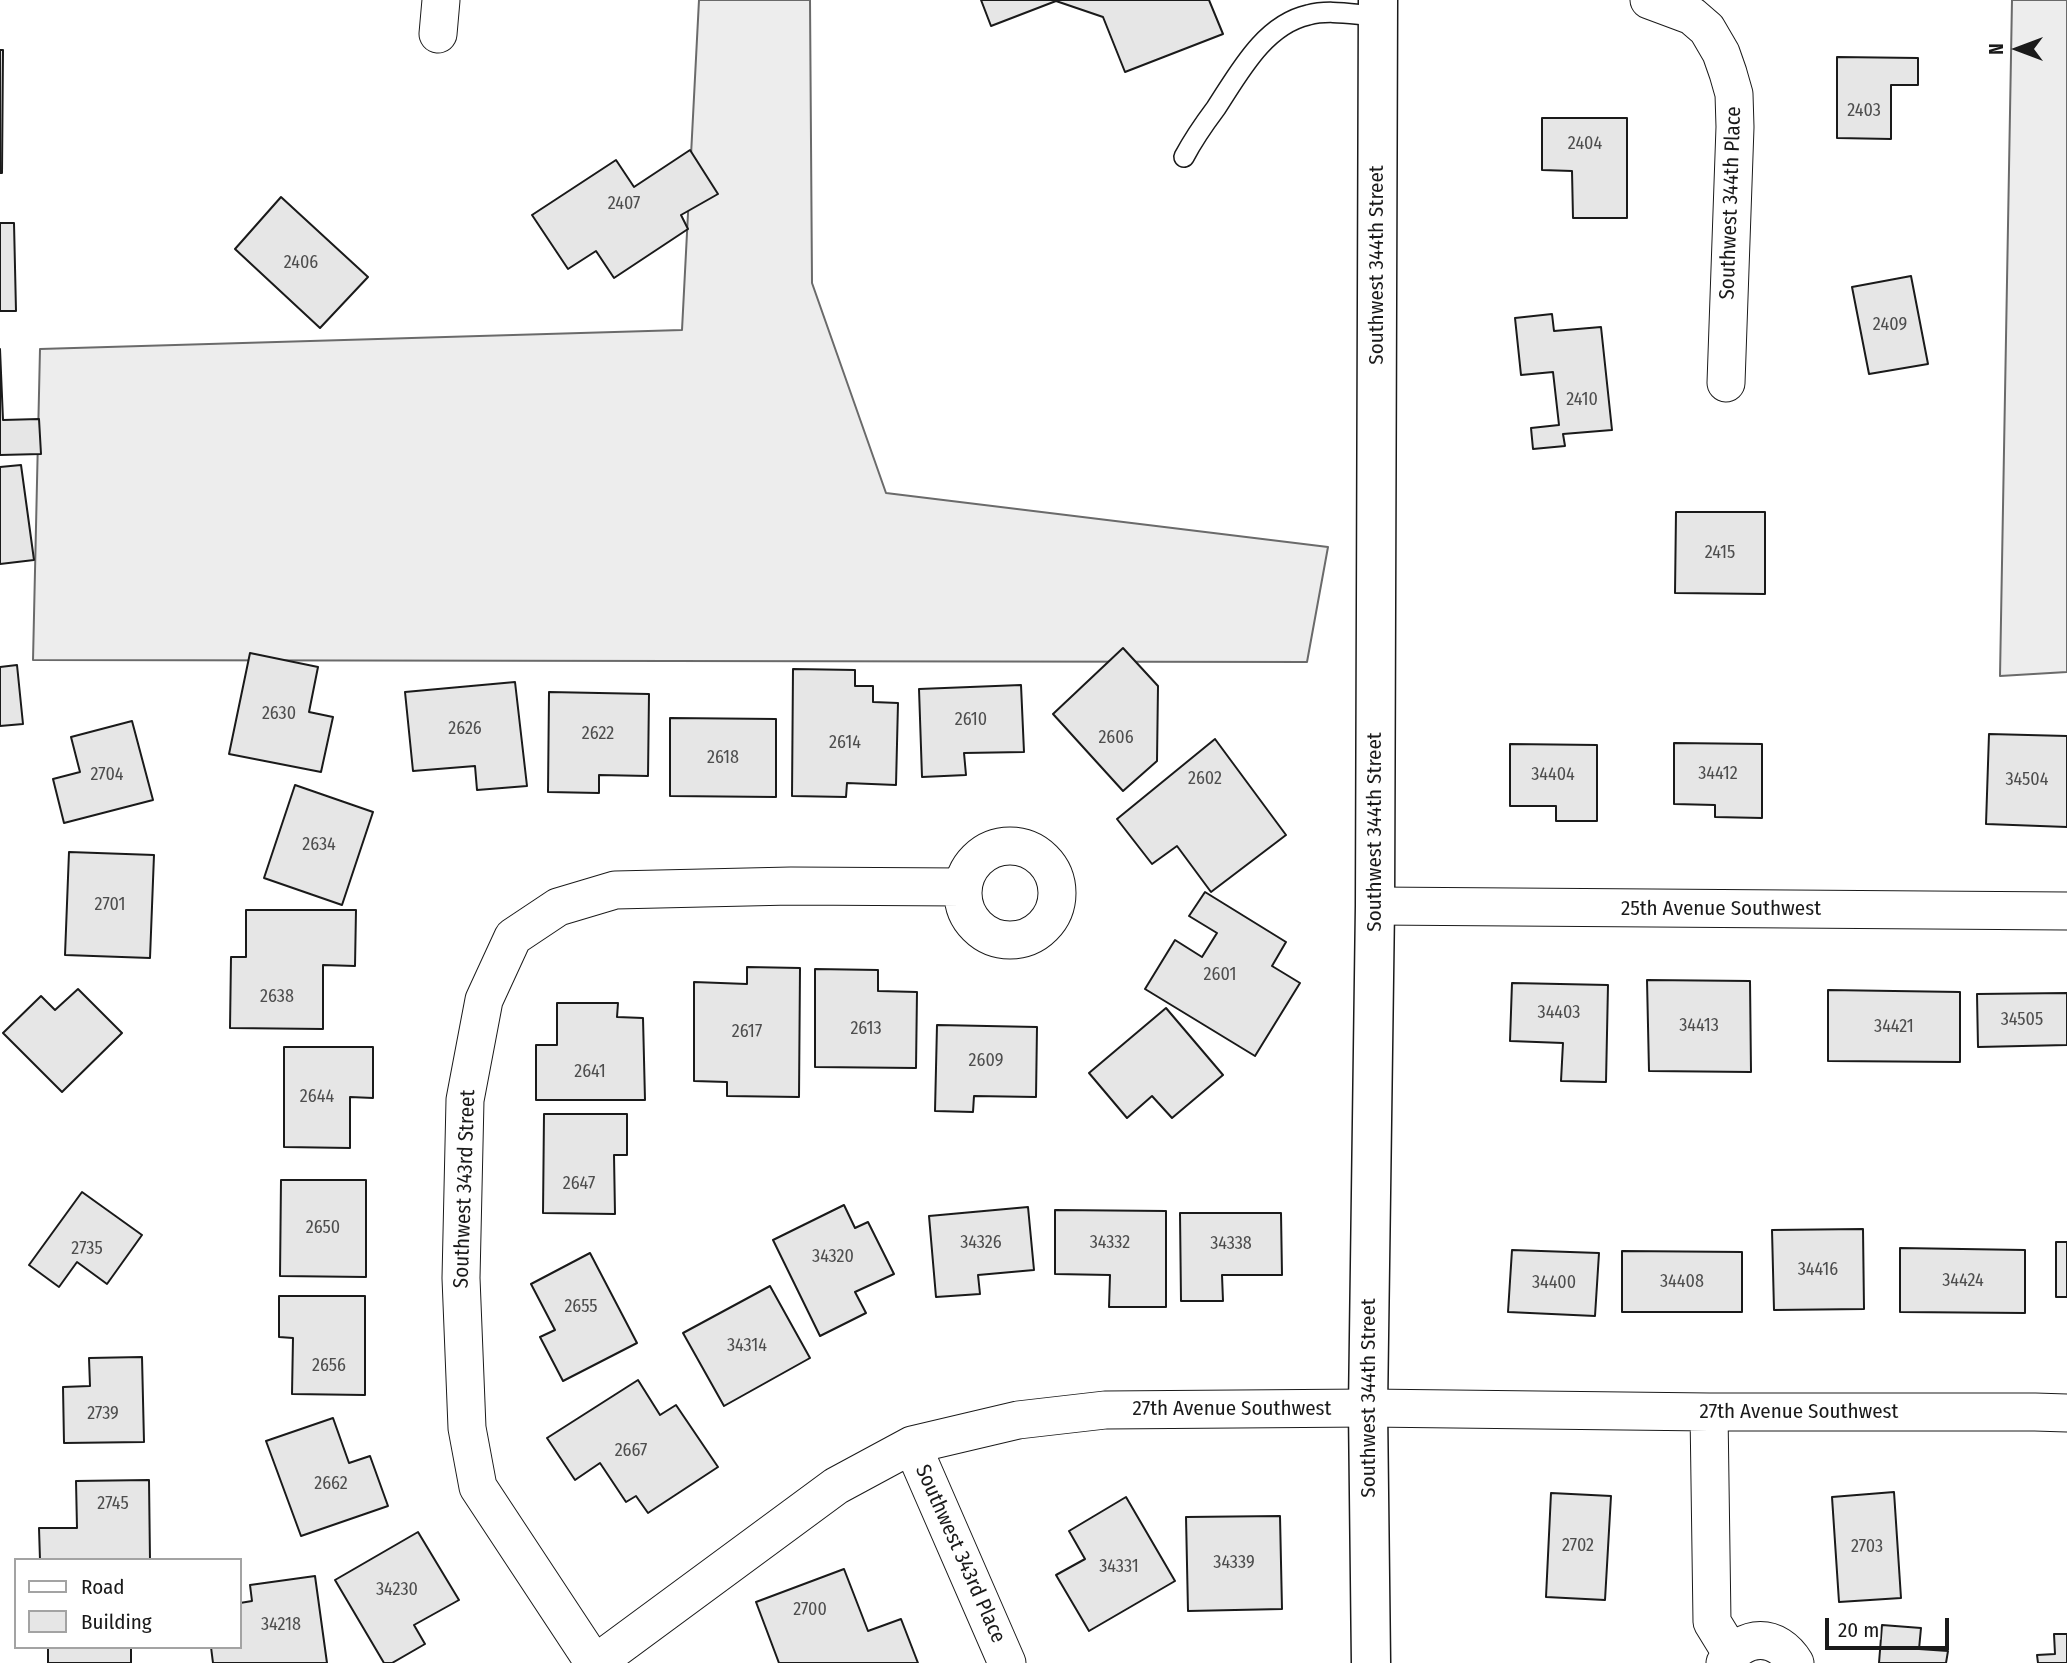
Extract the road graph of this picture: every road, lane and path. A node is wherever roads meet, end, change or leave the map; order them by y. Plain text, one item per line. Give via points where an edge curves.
1 (1649, 0) edge
2 (1378, 8) edge
3 (1699, 15) edge
4 (1184, 157) dead end
5 (1726, 383) dead end
6 (962, 887) dead end
7 (1374, 906) junction
8 (2067, 911) edge
9 (1368, 1408) junction
10 (1709, 1412) junction
11 (2067, 1413) edge
12 (912, 1445) junction
13 (1728, 1658) edge
14 (595, 1663) edge
15 (1007, 1663) edge
16 (1371, 1663) edge
17 (1795, 1663) edge

1 - 3 street
2 - 4 lane via 1306,15 1277,31 1238,74
2 - 7 street, Southwest 344th Street
3 - 5 street, Southwest 344th Place via 1721,53 1734,94
6 - 14 street, Southwest 343rd Street via 615,890 558,907 513,937 484,1000 465,1101 461,1279 467,1428 478,1487
7 - 8 street, 25th Avenue Southwest
7 - 9 street, Southwest 344th Street
9 - 10 street, 27th Avenue Southwest
9 - 12 street, 27th Avenue Southwest via 1105,1410 1018,1420
9 - 16 street, Southwest 344th Street
10 - 11 street, 27th Avenue Southwest
10 - 13 street via 1712,1622
12 - 14 street, 27th Avenue Southwest via 836,1486
12 - 15 street, Southwest 343rd Place
13 - 17 street via 1741,1645 1765,1641 1787,1651

